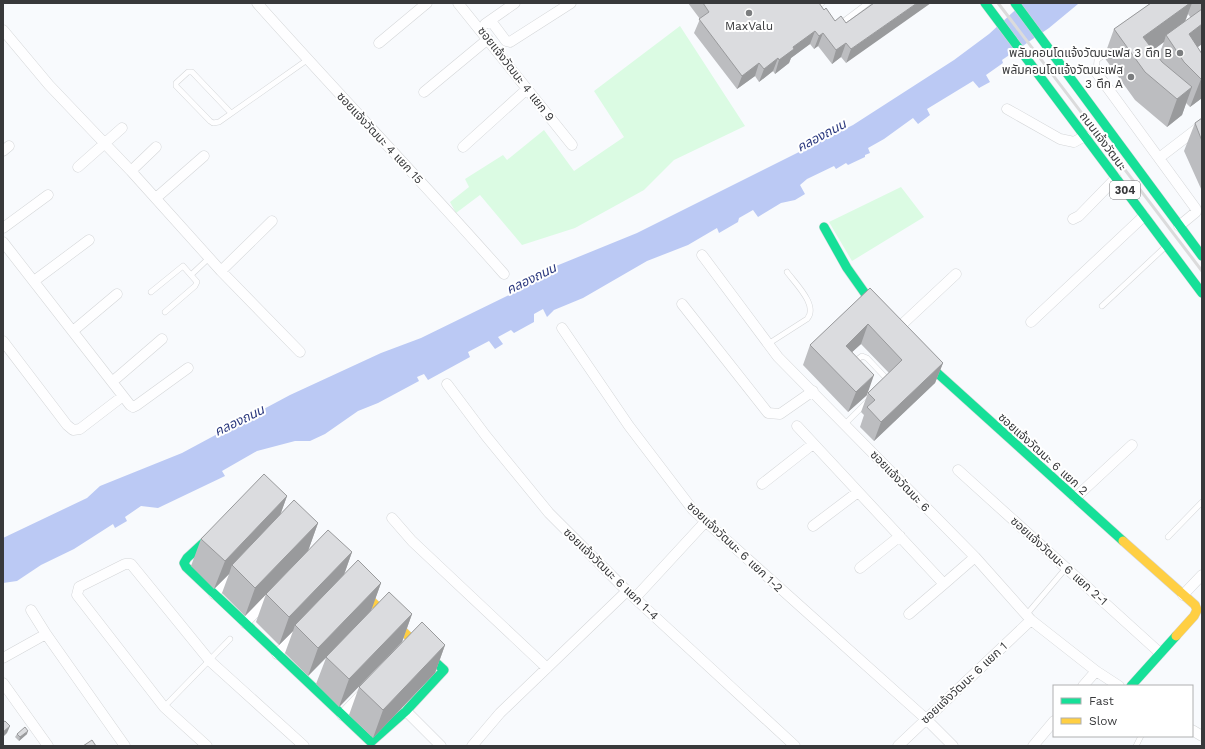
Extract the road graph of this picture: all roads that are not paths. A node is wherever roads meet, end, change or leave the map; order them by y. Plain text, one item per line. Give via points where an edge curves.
1 (257, 3) edge
2 (427, 3) edge
3 (458, 3) edge
4 (515, 3) edge
5 (571, 3) edge
6 (822, 3) edge
7 (868, 3) edge
8 (985, 3) edge
9 (1015, 3) edge
10 (819, 15) edge
11 (490, 21) junction
12 (479, 28) junction
13 (835, 28) edge
14 (3, 30) edge
15 (488, 38) junction
16 (379, 43) dead end
17 (1116, 46) edge
18 (307, 60) junction
19 (1096, 72) joint
20 (527, 89) junction
21 (424, 92) dead end
22 (1007, 109) dead end
23 (231, 113) junction
24 (1202, 125) edge
25 (122, 128) dead end
26 (1085, 136) junction
27 (103, 143) junction
28 (572, 145) dead end
29 (156, 147) dead end
30 (463, 147) dead end
31 (204, 156) dead end
32 (1158, 158) junction
33 (78, 166) dead end
34 (131, 171) junction
35 (1116, 178) junction
36 (48, 196) dead end
37 (156, 198) junction
38 (1198, 212) edge
39 (1144, 216) junction
40 (1072, 219) dead end
41 (272, 221) dead end
42 (1179, 226) junction
43 (824, 227) dead end
44 (3, 228) edge
45 (89, 240) dead end
46 (3, 242) edge
47 (1166, 246) junction
48 (702, 255) dead end
49 (1202, 256) edge
50 (209, 258) junction
51 (221, 271) junction
52 (787, 272) dead end
53 (192, 274) junction
54 (504, 274) dead end
55 (956, 274) dead end
56 (34, 282) junction
57 (151, 292) dead end
58 (117, 294) dead end
59 (1202, 294) edge
60 (682, 304) dead end
61 (1102, 306) dead end
62 (165, 312) dead end
63 (882, 315) edge
64 (1031, 322) dead end
65 (562, 328) dead end
66 (73, 331) junction
67 (896, 331) edge
68 (162, 339) dead end
69 (3, 341) edge
70 (768, 344) junction
71 (300, 352) dead end
72 (917, 354) edge
73 (188, 368) dead end
74 (850, 369) edge
75 (112, 382) junction
76 (448, 384) dead end
77 (883, 386) edge
78 (813, 391) junction
79 (123, 396) junction
80 (874, 396) edge
81 (845, 424) junction
82 (797, 426) dead end
83 (813, 444) junction
84 (1132, 445) dead end
85 (958, 470) dead end
86 (762, 484) dead end
87 (858, 492) junction
88 (1075, 498) junction
89 (1202, 502) edge
90 (392, 518) dead end
91 (706, 522) junction
92 (813, 526) dead end
93 (219, 528) edge
94 (900, 536) junction
95 (1168, 537) dead end
96 (975, 557) junction
97 (242, 566) edge
98 (1067, 567) junction
99 (860, 568) dead end
100 (1202, 575) edge
101 (354, 584) edge
102 (944, 584) junction
103 (278, 589) edge
104 (627, 591) junction
105 (214, 594) junction
106 (1183, 595) junction
107 (635, 598) junction
108 (31, 610) dead end
109 (909, 614) dead end
110 (1029, 617) junction
111 (245, 623) junction
112 (305, 625) edge
113 (46, 634) junction
114 (230, 639) dead end
115 (1160, 653) junction
116 (277, 654) junction
117 (3, 658) edge
118 (210, 661) junction
119 (547, 668) junction
120 (1096, 672) junction
121 (3, 682) edge
122 (1084, 685) edge
123 (1117, 685) edge
124 (1132, 685) edge
125 (369, 687) edge
126 (164, 707) junction
127 (406, 711) junction
128 (342, 715) junction
129 (926, 719) junction
130 (1053, 722) edge
131 (1193, 731) edge
132 (1202, 736) edge
133 (1140, 737) edge
134 (48, 746) edge
135 (125, 746) edge
136 (207, 746) edge
137 (304, 746) edge
138 (441, 746) edge
139 (472, 746) edge
140 (795, 746) edge
141 (898, 746) edge
142 (953, 746) edge
143 (1033, 746) edge
144 (1136, 746) edge

1 - 18 street, ซอยแจ้งวัฒนะ 4 แยก 15
2 - 16 street
3 - 12 street, ซอยแจ้งวัฒนะ 4 แยก 9
4 - 11 street
5 - 11 street via 510,42 506,41
6 - 10 lane via 813,8
7 - 13 lane
8 - 26 street, ถนนแจ้งวัฒนะ / 304
9 - 42 street, ถนนแจ้งวัฒนะ / 304
11 - 12 street
12 - 15 street, ซอยแจ้งวัฒนะ 4 แยก 9
14 - 27 street via 49,85
15 - 20 street, ซอยแจ้งวัฒนะ 4 แยก 9
15 - 21 street
17 - 19 lane via 1097,60
18 - 23 lane
18 - 54 street, ซอยแจ้งวัฒนะ 4 แยก 15
19 - 32 street
20 - 28 street, ซอยแจ้งวัฒนะ 4 แยก 9
20 - 30 street
22 - 26 street via 1060,139 1074,142
23 - 23 lane via 219,122 213,123 176,86 176,83 188,72 192,72
24 - 32 street
25 - 27 street
26 - 35 street, ถนนแจ้งวัฒนะ / 304
27 - 33 street
27 - 34 street
29 - 34 street
31 - 37 street
32 - 38 street
34 - 37 street
35 - 39 street, ถนนแจ้งวัฒนะ / 304
35 - 40 street via 1079,216
36 - 44 street
37 - 50 street
38 - 42 street
39 - 47 street, ถนนแจ้งวัฒนะ / 304
39 - 64 street
41 - 51 street
42 - 49 street, ถนนแจ้งวัฒนะ / 304
43 - 63 street via 847,268
45 - 56 street
46 - 56 street
47 - 59 street, ถนนแจ้งวัฒนะ / 304
47 - 61 lane
48 - 70 street, ซอยแจ้งวัฒนะ 6
50 - 51 street
50 - 53 lane
51 - 71 street
52 - 70 lane via 807,299 812,309 811,313 807,319
53 - 57 lane via 183,266
53 - 62 lane via 197,282 195,286
55 - 67 street
56 - 66 street
58 - 66 street
60 - 78 street via 768,413 780,414
65 - 91 street, ซอยแจ้งวัฒนะ 6 แยก 1-2 via 653,460 693,510
66 - 75 street
68 - 75 street
69 - 79 street via 73,430 80,429
70 - 78 street, ซอยแจ้งวัฒนะ 6
72 - 88 street, ซอยแจ้งวัฒนะ 6 แยก 2
73 - 79 street via 133,407
74 - 77 lane via 862,356 867,358 886,378 888,382
75 - 79 street
76 - 104 street, ซอยแจ้งวัฒนะ 6 แยก 1-4 via 486,436 549,513
78 - 81 street, ซอยแจ้งวัฒนะ 6
80 - 81 lane
81 - 96 street, ซอยแจ้งวัฒนะ 6
82 - 83 street
83 - 86 street
83 - 87 street
84 - 88 street
85 - 98 street, ซอยแจ้งวัฒนะ 6 แยก 2-1
87 - 92 street
87 - 94 street
88 - 106 street, ซอยแจ้งวัฒนะ 6 แยก 2
89 - 95 lane
90 - 119 street via 412,541
91 - 107 street
91 - 129 street, ซอยแจ้งวัฒนะ 6 แยก 1-2
93 - 105 street via 184,563
94 - 99 street
94 - 102 street
96 - 102 street
96 - 110 street, ซอยแจ้งวัฒนะ 6
97 - 105 street
98 - 110 lane
98 - 115 street, ซอยแจ้งวัฒนะ 6 แยก 2-1
100 - 106 street
101 - 127 street via 410,644 444,670
102 - 109 street
103 - 111 street
104 - 107 street, ซอยแจ้งวัฒนะ 6 แยก 1-4
104 - 119 street
105 - 111 street
106 - 115 street, ซอยแจ้งวัฒนะ 6 แยก 2 via 1197,610
107 - 140 street, ซอยแจ้งวัฒนะ 6 แยก 1-4
108 - 113 street
110 - 120 street, ซอยแจ้งวัฒนะ 6
110 - 129 street, ซอยแจ้งวัฒนะ 6 แยก 1
111 - 116 street
112 - 116 street
113 - 117 street
113 - 135 street
114 - 118 lane
115 - 124 street, ซอยแจ้งวัฒนะ 6 แยก 2
116 - 128 street via 313,682
118 - 126 lane
118 - 126 street via 131,564 125,564 79,587 77,595
118 - 137 street
119 - 139 street
120 - 122 street
120 - 123 street, ซอยแจ้งวัฒนะ 6
121 - 134 street
125 - 128 street
126 - 136 street
127 - 128 street via 371,742
127 - 138 street
129 - 141 street, ซอยแจ้งวัฒนะ 6 แยก 1
129 - 142 street, ซอยแจ้งวัฒนะ 6 แยก 1-2
130 - 143 street
131 - 132 street
133 - 144 lane

